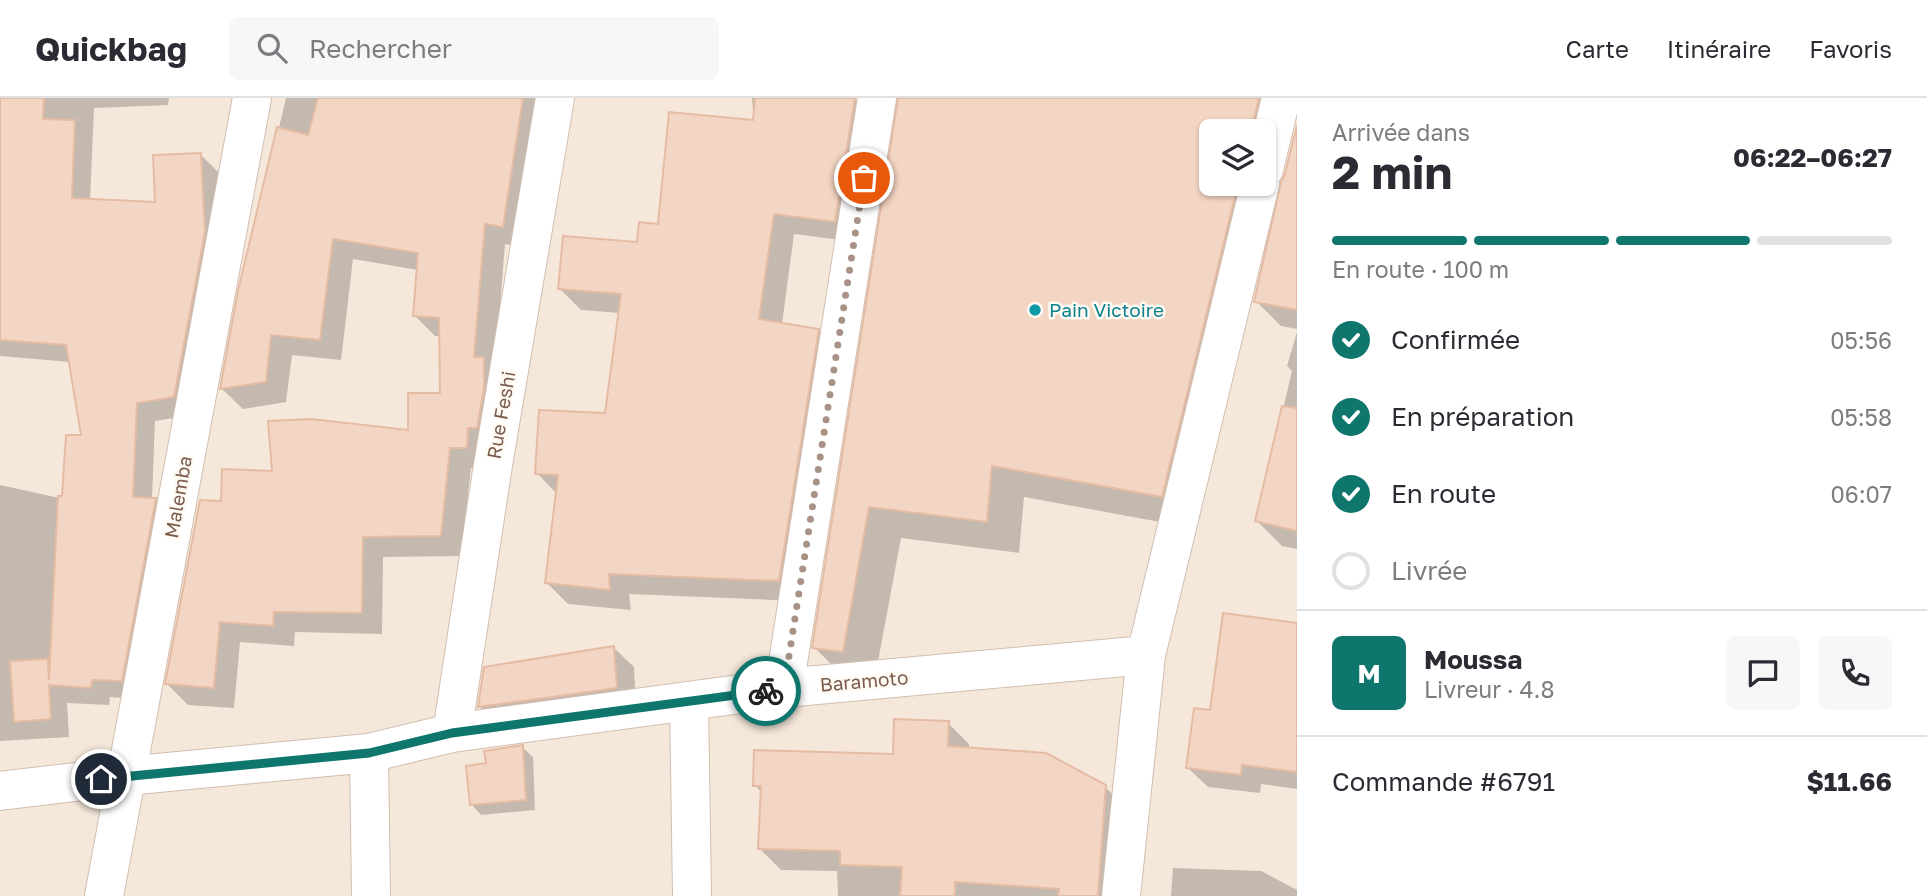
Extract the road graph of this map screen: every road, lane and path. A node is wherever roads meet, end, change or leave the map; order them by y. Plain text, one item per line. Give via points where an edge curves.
1 (252, 98) edge
2 (555, 98) edge
3 (877, 98) edge
4 (1280, 98) edge
5 (1275, 119) edge
6 (1257, 196) edge
7 (1146, 655) junction
8 (784, 688) junction
9 (689, 701) junction
10 (452, 733) junction
11 (369, 753) junction
12 (127, 776) junction
13 (0, 791) edge
14 (104, 896) edge
15 (371, 896) edge
16 (692, 896) edge
17 (1121, 896) edge

1 - 12 street, Malemba
2 - 10 street, Rue Feshi
3 - 8 street
4 - 5 street
6 - 7 street
7 - 8 street, Baramoto
7 - 17 street
8 - 9 street, Baramoto
9 - 10 street, Baramoto
9 - 16 street
10 - 11 street, Baramoto
11 - 12 street, Baramoto
11 - 15 street
12 - 13 street, Baramoto
12 - 14 street, Malemba

